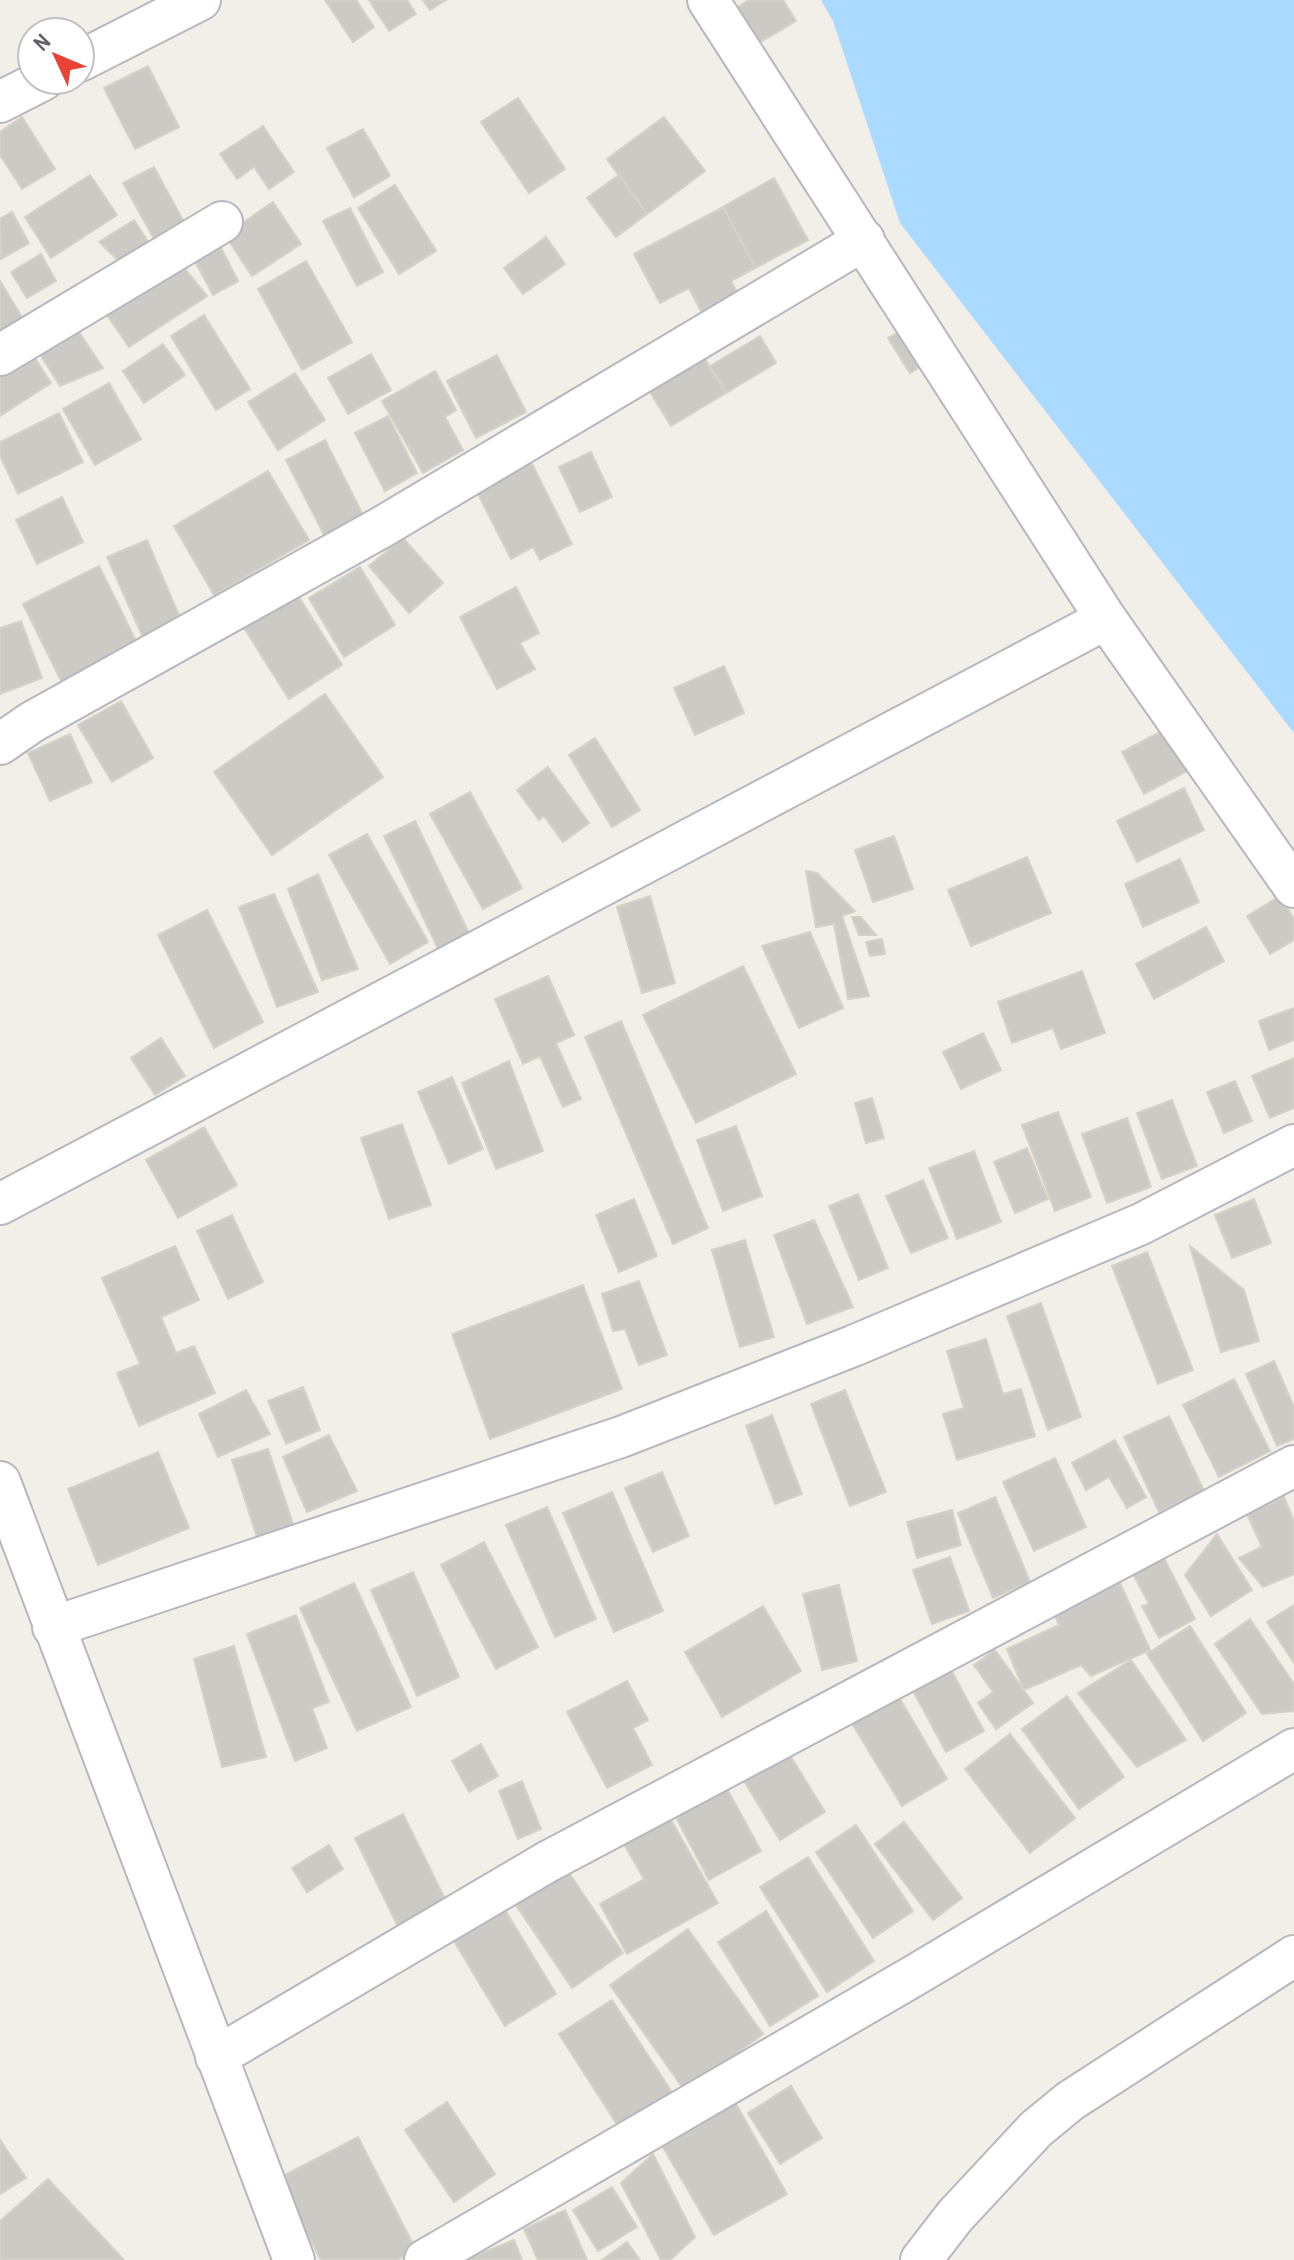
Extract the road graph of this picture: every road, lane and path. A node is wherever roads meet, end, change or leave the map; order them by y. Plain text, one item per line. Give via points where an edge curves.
1 (200, 0) edge
2 (708, 0) edge
3 (96, 53) edge
4 (222, 222) dead end
5 (864, 240) junction
6 (0, 355) edge
7 (1106, 619) junction
8 (0, 744) edge
9 (1294, 887) edge
10 (1294, 1145) edge
11 (0, 1204) edge
12 (1294, 1466) edge
13 (0, 1482) edge
14 (53, 1627) junction
15 (1294, 1749) edge
16 (1294, 1956) edge
17 (216, 2057) junction
18 (294, 2260) edge
19 (425, 2260) edge
20 (921, 2260) edge

1 - 3 street
2 - 5 street
4 - 6 street
5 - 7 street
5 - 8 street via 382,527
7 - 9 street
7 - 11 street
10 - 14 street via 1141,1224 621,1437
12 - 17 street via 547,1862
13 - 14 street
14 - 17 street
15 - 19 street
16 - 20 street via 1070,2101 1036,2129
17 - 18 street

